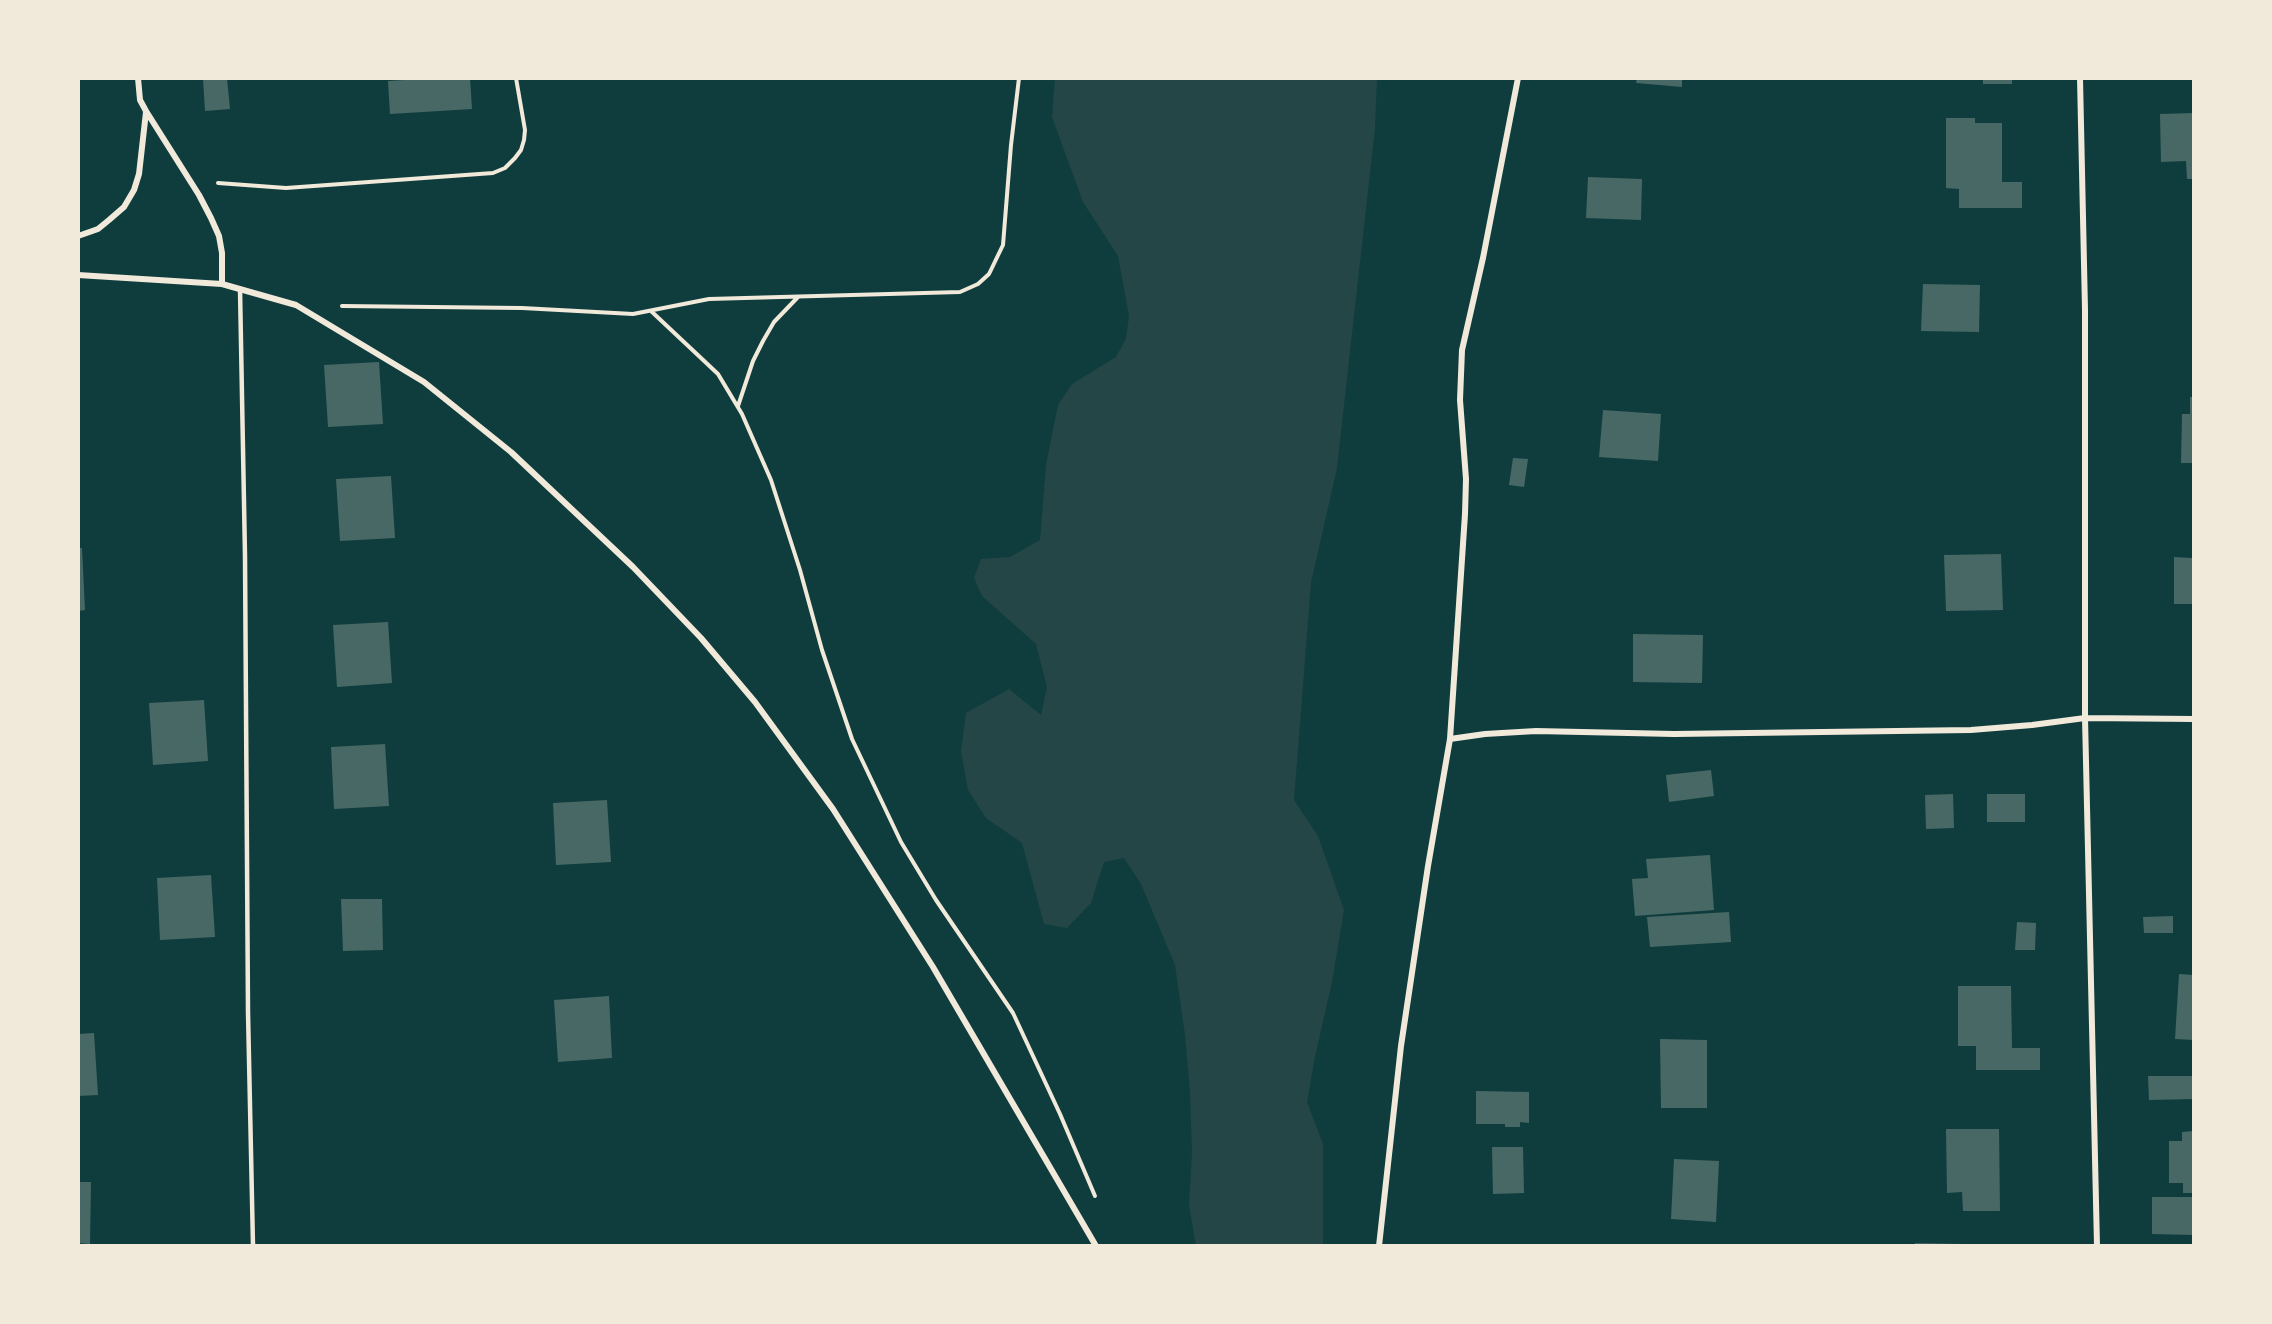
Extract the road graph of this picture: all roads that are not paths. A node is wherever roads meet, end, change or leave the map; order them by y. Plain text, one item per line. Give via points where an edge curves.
1 (138, 78) edge
2 (1518, 78) edge
3 (2080, 78) edge
4 (146, 111) junction
5 (78, 236) edge
6 (78, 275) edge
7 (222, 284) junction
8 (240, 289) junction
9 (2085, 718) junction
10 (2194, 719) edge
11 (1450, 739) junction
12 (253, 1246) edge
13 (1096, 1246) edge
14 (1379, 1246) edge
15 (2097, 1246) edge

1 - 4 street via 140,100
2 - 11 street via 1461,358 1465,514
3 - 9 street via 2085,310
4 - 5 street via 134,190 124,207 109,220
4 - 7 street via 212,218 222,254
6 - 7 street
7 - 8 street
8 - 12 lane
8 - 13 street via 296,305 424,382 511,452 633,567 701,638 755,702 833,809 933,967
9 - 10 street
9 - 11 street via 1971,729 1674,734 1536,731
9 - 15 street
11 - 14 street via 1401,1046

